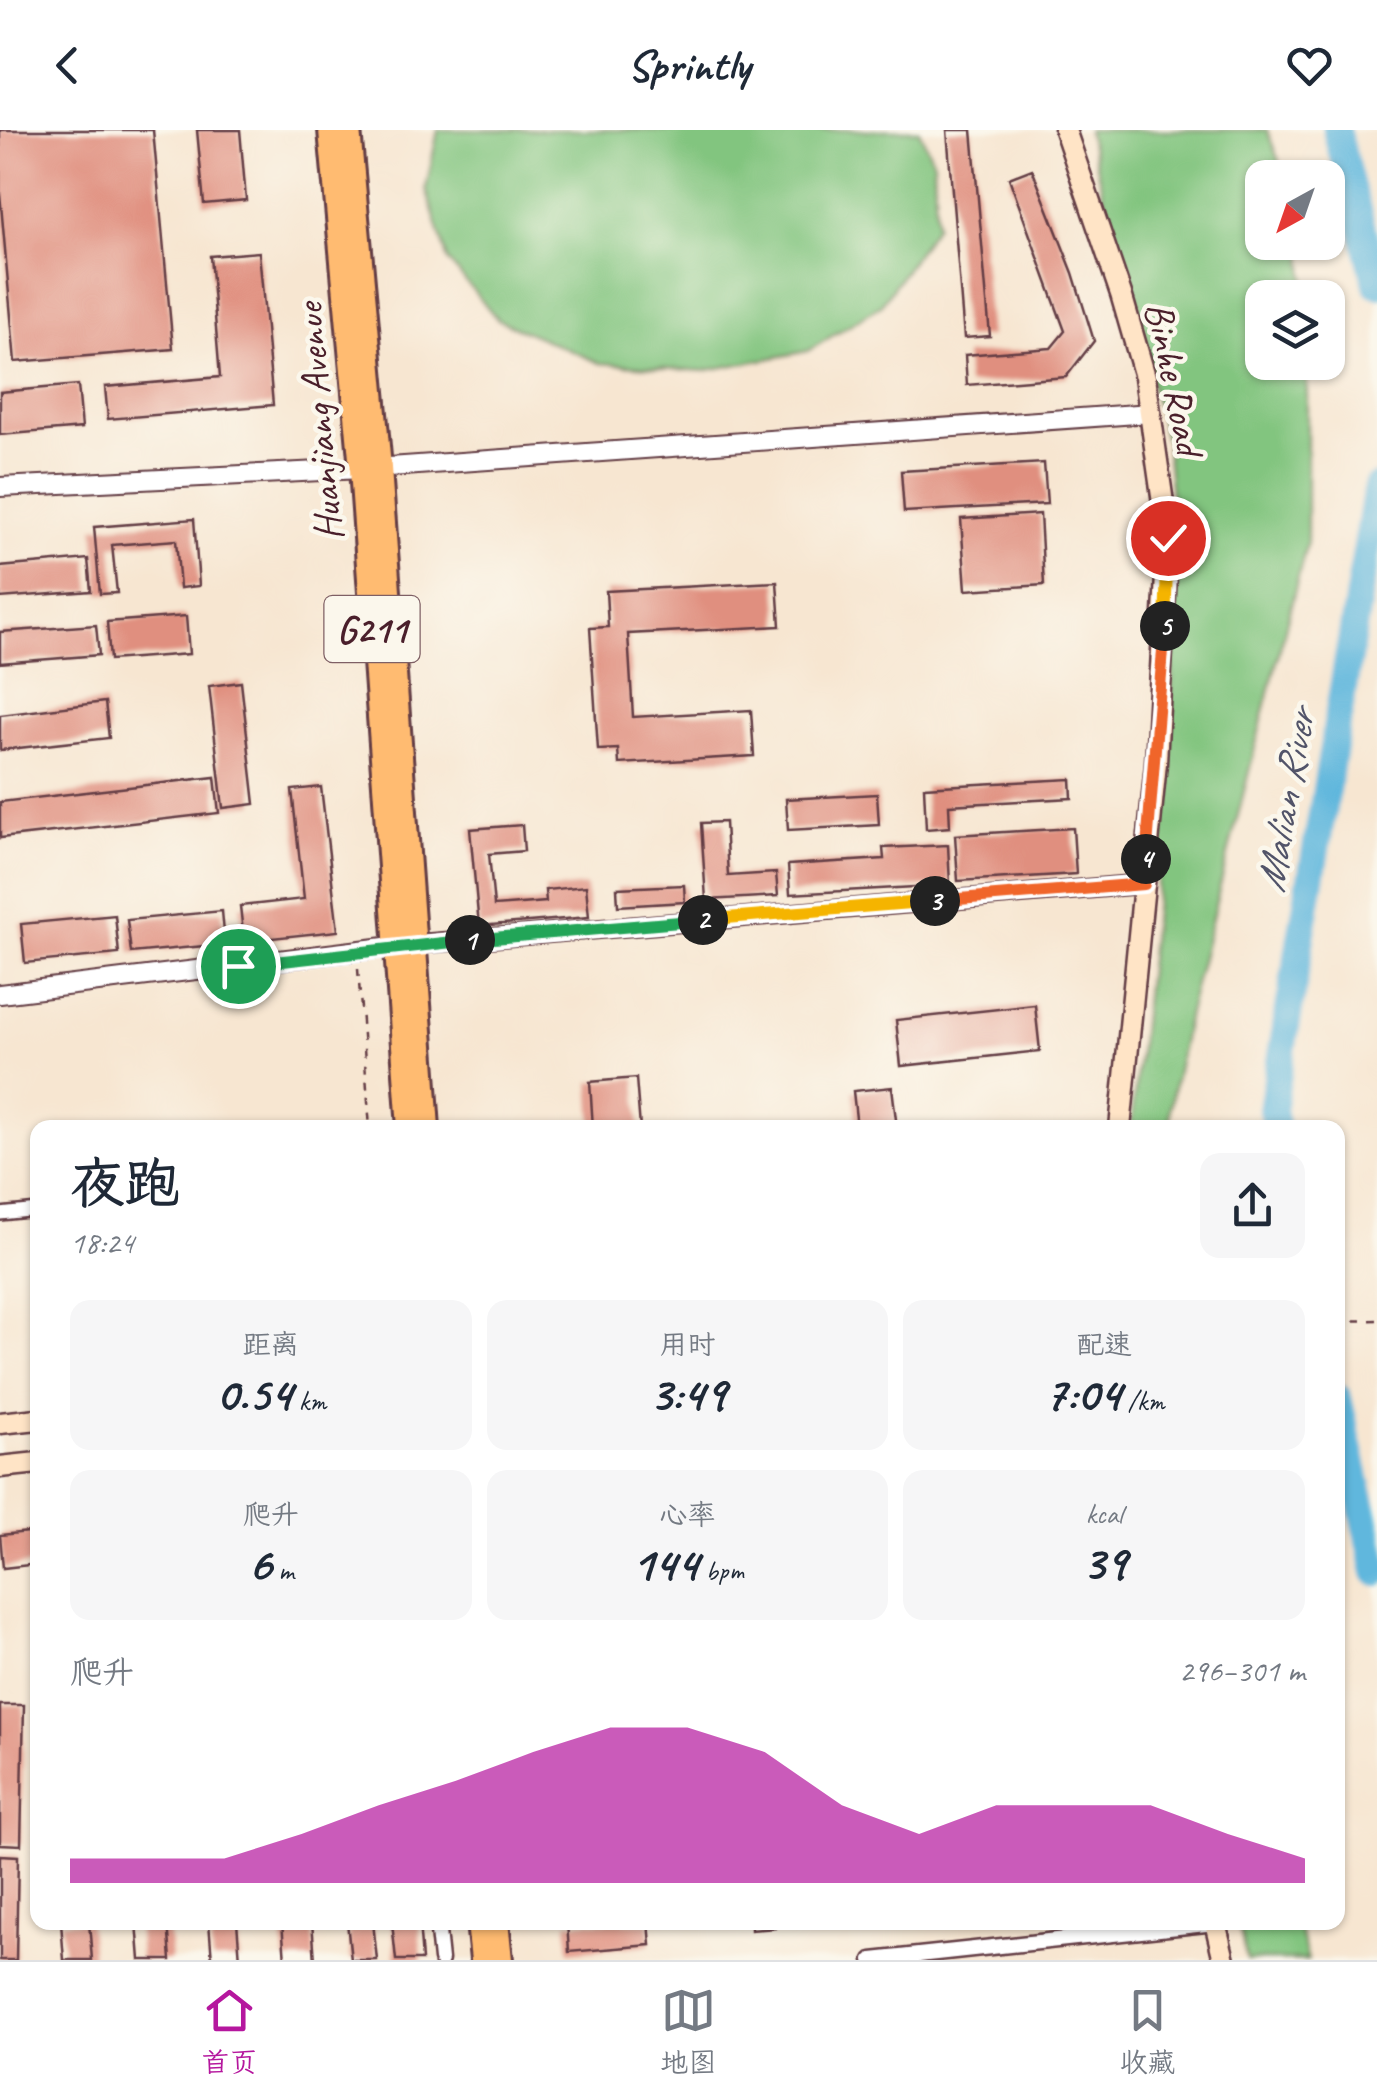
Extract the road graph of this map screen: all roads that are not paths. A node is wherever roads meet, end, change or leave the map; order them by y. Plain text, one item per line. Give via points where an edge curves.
1 (330, 130) edge
2 (349, 130) edge
3 (1065, 130) edge
4 (1151, 413) junction
5 (370, 468) junction
6 (0, 487) edge
7 (1144, 884) junction
8 (403, 945) junction
9 (0, 994) edge
10 (409, 1120) edge
11 (427, 1120) edge
12 (1121, 1120) edge
13 (30, 1211) edge
14 (0, 1214) edge
15 (30, 1420) edge
16 (0, 1423) edge
17 (30, 1464) edge
18 (0, 1467) edge
19 (439, 1930) edge
20 (479, 1930) edge
21 (498, 1930) edge
22 (1150, 1930) edge
23 (1217, 1930) edge
24 (441, 1960) edge
25 (482, 1960) edge
26 (500, 1960) edge
27 (872, 1960) edge
28 (1224, 1960) edge

1 - 5 highway, Huanjiang Avenue / G211
2 - 5 highway, Huanjiang Avenue / G211
3 - 4 main road, Binhe Road via 1122,294
4 - 5 street
4 - 7 main road, Binhe Road via 1168,538
5 - 6 street
5 - 8 highway, Huanjiang Avenue / G211
7 - 8 street
7 - 12 main road, Binhe Road
8 - 9 street
8 - 10 highway, Huanjiang Avenue / G211
8 - 11 highway, Huanjiang Avenue / G211
13 - 14 street
15 - 16 main road
17 - 18 main road
19 - 24 street
20 - 25 highway
21 - 26 highway
22 - 27 street
23 - 28 main road

